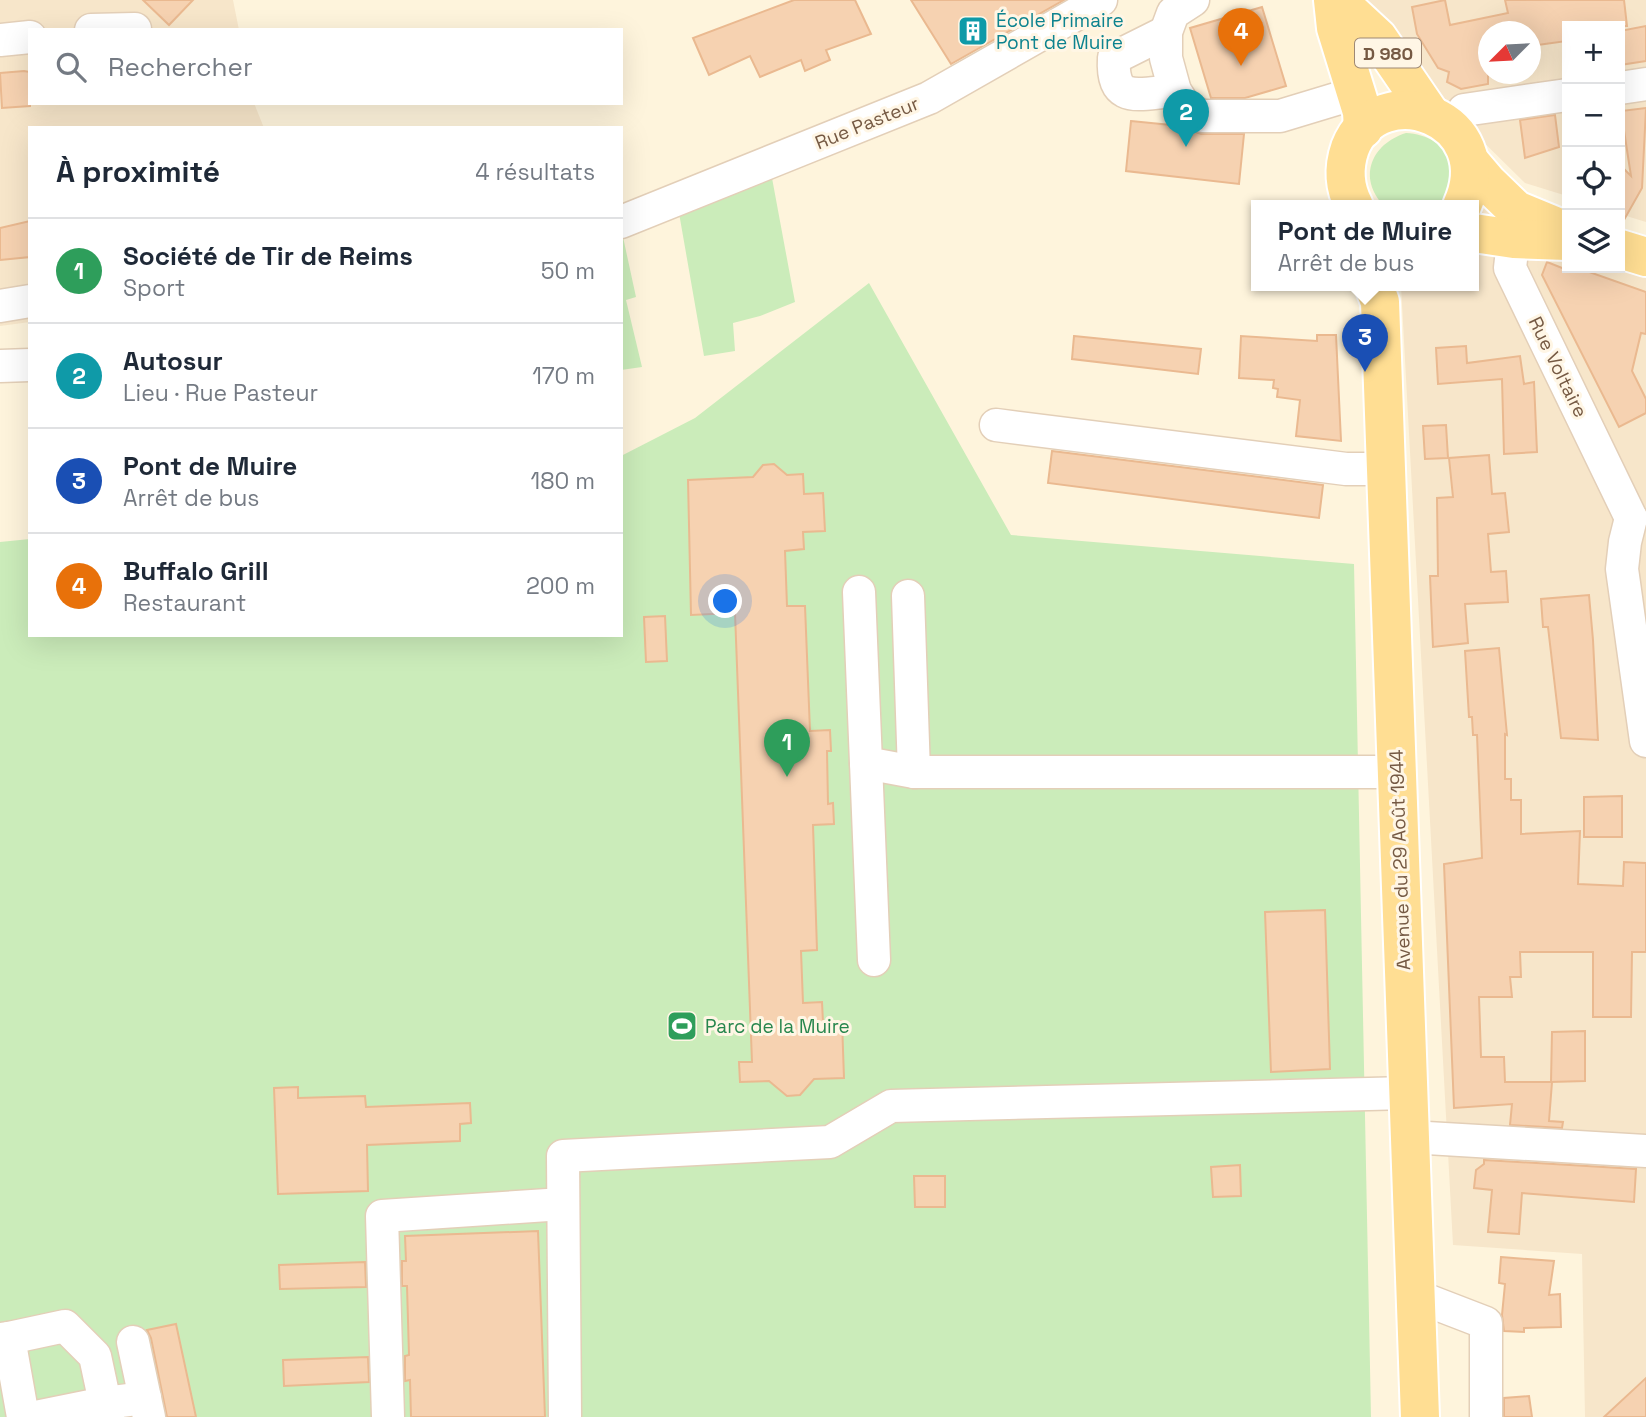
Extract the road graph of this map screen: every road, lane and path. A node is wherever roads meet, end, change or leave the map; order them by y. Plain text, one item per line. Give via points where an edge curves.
1 (1101, 0) edge
2 (1193, 0) edge
3 (1335, 0) edge
4 (1166, 32) junction
5 (28, 37) edge
6 (0, 40) edge
7 (1646, 84) edge
8 (1625, 87) edge
9 (1175, 91) junction
10 (1562, 96) edge
11 (1359, 111) junction
12 (1441, 121) junction
13 (1471, 163) junction
14 (1351, 200) edge
15 (1465, 200) edge
16 (623, 221) edge
17 (1515, 224) junction
18 (1562, 230) edge
19 (1479, 232) edge
20 (1562, 239) edge
21 (1625, 251) edge
22 (1646, 257) edge
23 (1381, 292) edge
24 (28, 302) edge
25 (0, 306) edge
26 (28, 365) edge
27 (0, 366) edge
28 (996, 425) dead end
29 (1386, 469) junction
30 (1641, 520) edge
31 (859, 592) dead end
32 (908, 596) dead end
33 (1646, 741) edge
34 (866, 763) junction
35 (914, 772) junction
36 (1397, 772) junction
37 (874, 960) dead end
38 (1408, 1093) junction
39 (1410, 1137) junction
40 (1646, 1151) edge
41 (563, 1204) junction
42 (1416, 1296) junction
43 (5, 1338) edge
44 (95, 1356) junction
45 (147, 1408) edge
46 (107, 1410) edge
47 (23, 1417) edge
48 (36, 1417) edge
49 (388, 1417) edge
50 (565, 1417) edge
51 (1420, 1417) edge
52 (1486, 1417) edge

1 - 16 street, Rue Pasteur via 929,98
2 - 4 street via 1173,13
3 - 11 main road, D 980 via 1336,27
3 - 12 main road, D 980 via 1378,38
4 - 9 street via 1166,58
4 - 9 street via 1114,58 1113,77 1119,89 1130,94
5 - 6 street
7 - 8 street
9 - 11 street via 1186,107 1202,116
10 - 12 street via 1464,110
11 - 12 main road via 1409,111
11 - 14 main road via 1346,159
12 - 13 main road via 1464,144
13 - 15 main road
13 - 17 main road
17 - 18 main road
17 - 19 main road
17 - 20 main road
17 - 30 street, Rue Voltaire via 1510,268
21 - 22 main road
23 - 29 main road, Avenue du 29 Août 1944
24 - 25 street
26 - 27 street
28 - 29 street
29 - 36 main road, Avenue du 29 Août 1944
30 - 33 street via 1625,542 1622,569
31 - 34 street
32 - 35 street
34 - 35 street
34 - 37 street
35 - 36 street
36 - 38 main road, Avenue du 29 Août 1944
38 - 39 main road, Avenue du 29 Août 1944
38 - 41 street via 891,1106 830,1142 563,1156
39 - 40 street
39 - 42 main road, Avenue du 29 Août 1944
41 - 49 street via 382,1216
41 - 50 street
42 - 51 main road, Avenue du 29 Août 1944
42 - 52 street via 1486,1323
43 - 44 street via 65,1326
43 - 47 street
44 - 45 street via 134,1346
44 - 46 street
45 - 46 street
46 - 48 street

